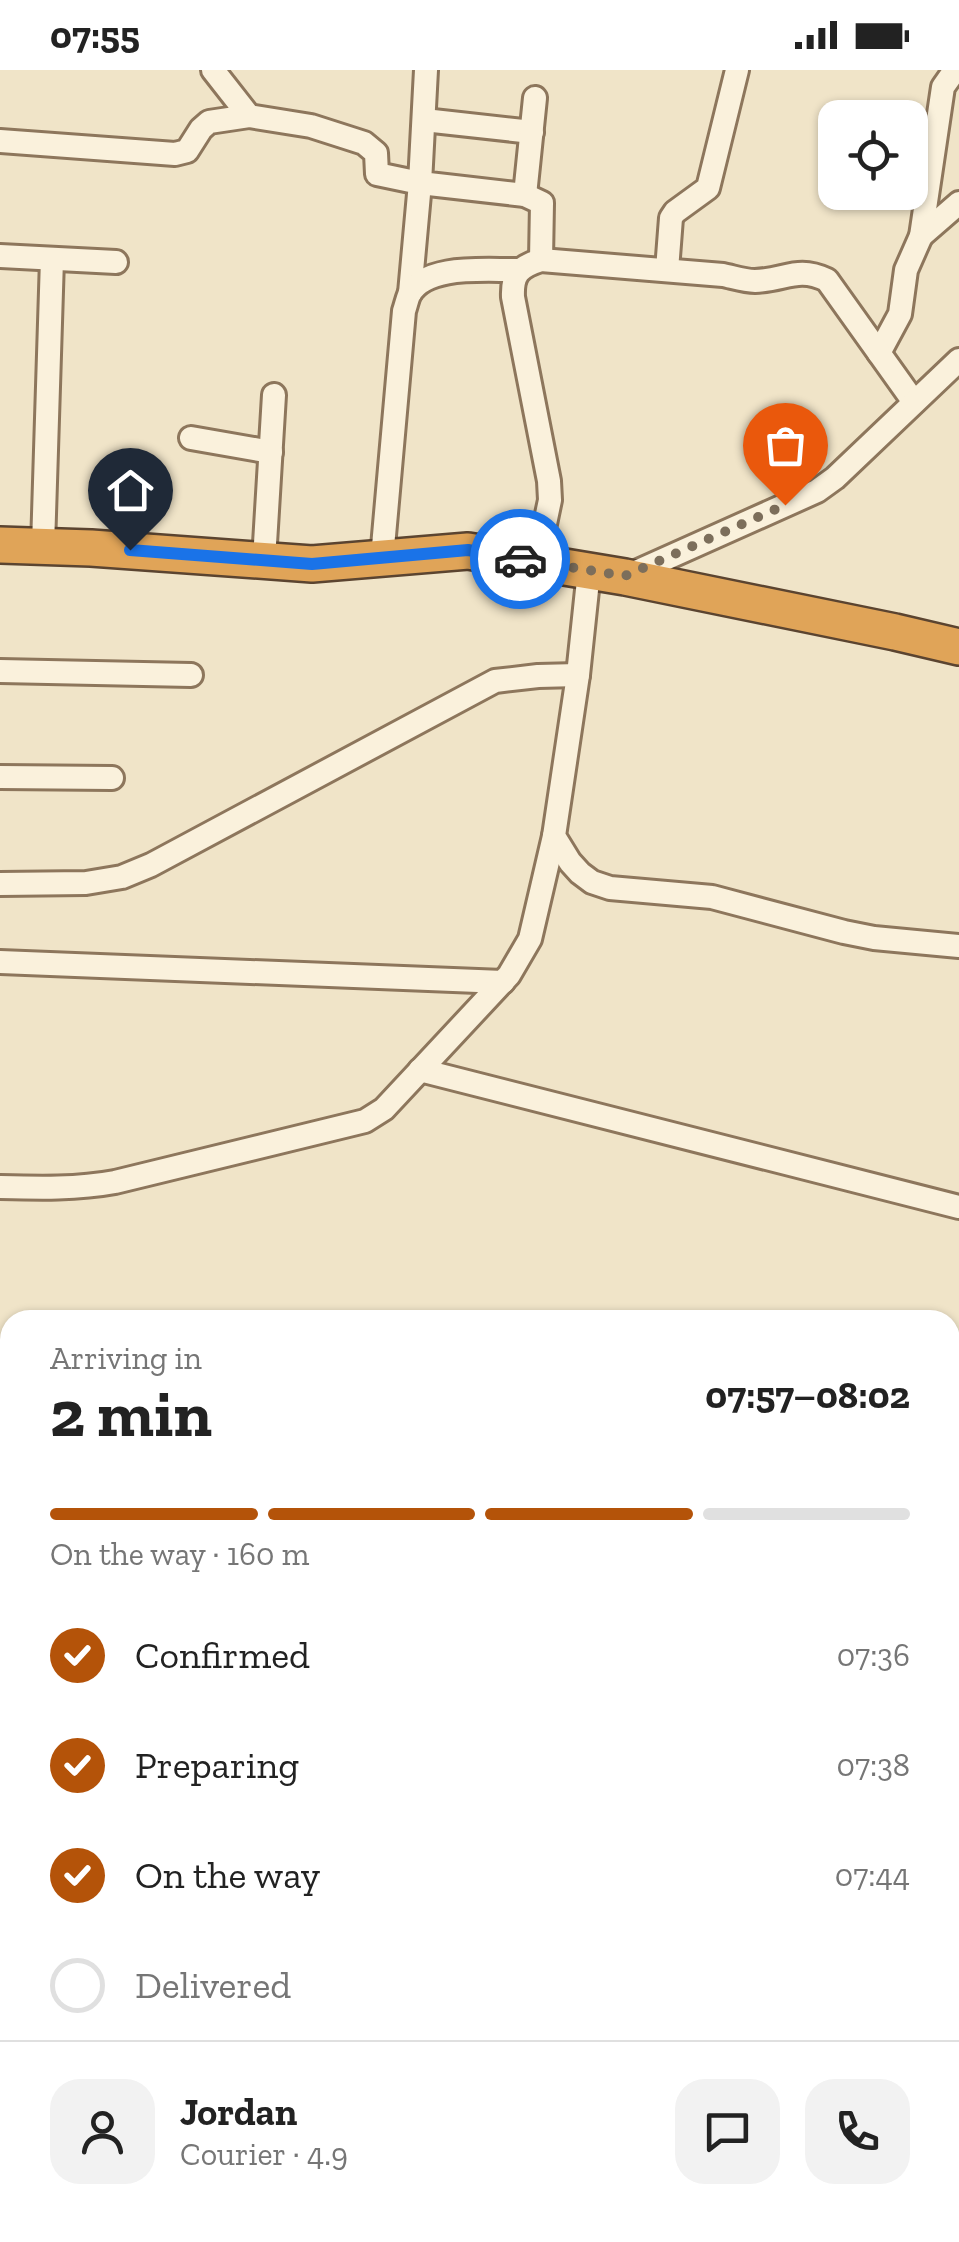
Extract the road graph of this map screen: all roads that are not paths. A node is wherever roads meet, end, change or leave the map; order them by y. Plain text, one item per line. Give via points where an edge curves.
1 (213, 70) edge
2 (426, 70) edge
3 (737, 70) edge
4 (955, 70) edge
5 (535, 98) dead end
6 (249, 116) junction
7 (424, 120) junction
8 (532, 132) junction
9 (0, 140) edge
10 (420, 183) junction
11 (525, 195) junction
12 (959, 203) edge
13 (921, 236) junction
14 (0, 256) edge
15 (52, 259) junction
16 (541, 260) junction
17 (116, 262) dead end
18 (519, 270) junction
19 (667, 270) junction
20 (410, 293) junction
21 (882, 357) junction
22 (959, 360) edge
23 (274, 395) dead end
24 (909, 395) junction
25 (191, 438) dead end
26 (271, 452) junction
27 (0, 546) edge
28 (42, 546) junction
29 (382, 558) junction
30 (264, 560) junction
31 (537, 562) junction
32 (589, 570) junction
33 (625, 576) junction
34 (959, 647) edge
35 (0, 671) edge
36 (191, 675) dead end
37 (578, 676) junction
38 (0, 777) edge
39 (112, 778) dead end
40 (554, 836) junction
41 (0, 884) edge
42 (959, 946) edge
43 (0, 962) edge
44 (503, 982) junction
45 (420, 1070) junction
46 (0, 1187) edge
47 (959, 1207) edge

1 - 6 street
2 - 7 street
3 - 19 street via 708,188 671,218
4 - 13 street via 944,86
5 - 8 street
6 - 9 street via 208,122 187,152 175,154
6 - 10 street via 364,143 376,153 378,174
7 - 8 street
7 - 10 street
8 - 11 street
10 - 11 street
10 - 20 street
11 - 16 street via 542,204
12 - 13 street
13 - 21 street
14 - 15 street
15 - 17 street
15 - 28 street
16 - 18 street
16 - 19 street
18 - 20 street via 446,272
18 - 31 street via 514,297 549,481
19 - 21 street via 750,281 813,273 828,280
20 - 29 street
21 - 24 street
22 - 24 street
23 - 26 street
24 - 33 street via 817,491
25 - 26 street
26 - 30 street
27 - 28 highway
28 - 30 highway
29 - 30 highway
29 - 31 highway via 468,550
31 - 32 highway
32 - 33 highway
32 - 37 street
33 - 34 highway
35 - 36 street
37 - 40 street
37 - 41 street via 495,681 122,877
38 - 39 street
40 - 42 street via 580,873 610,888 712,896 844,932
40 - 44 street via 530,939
43 - 44 street
44 - 45 street
45 - 46 street via 365,1120 103,1184
45 - 47 street

